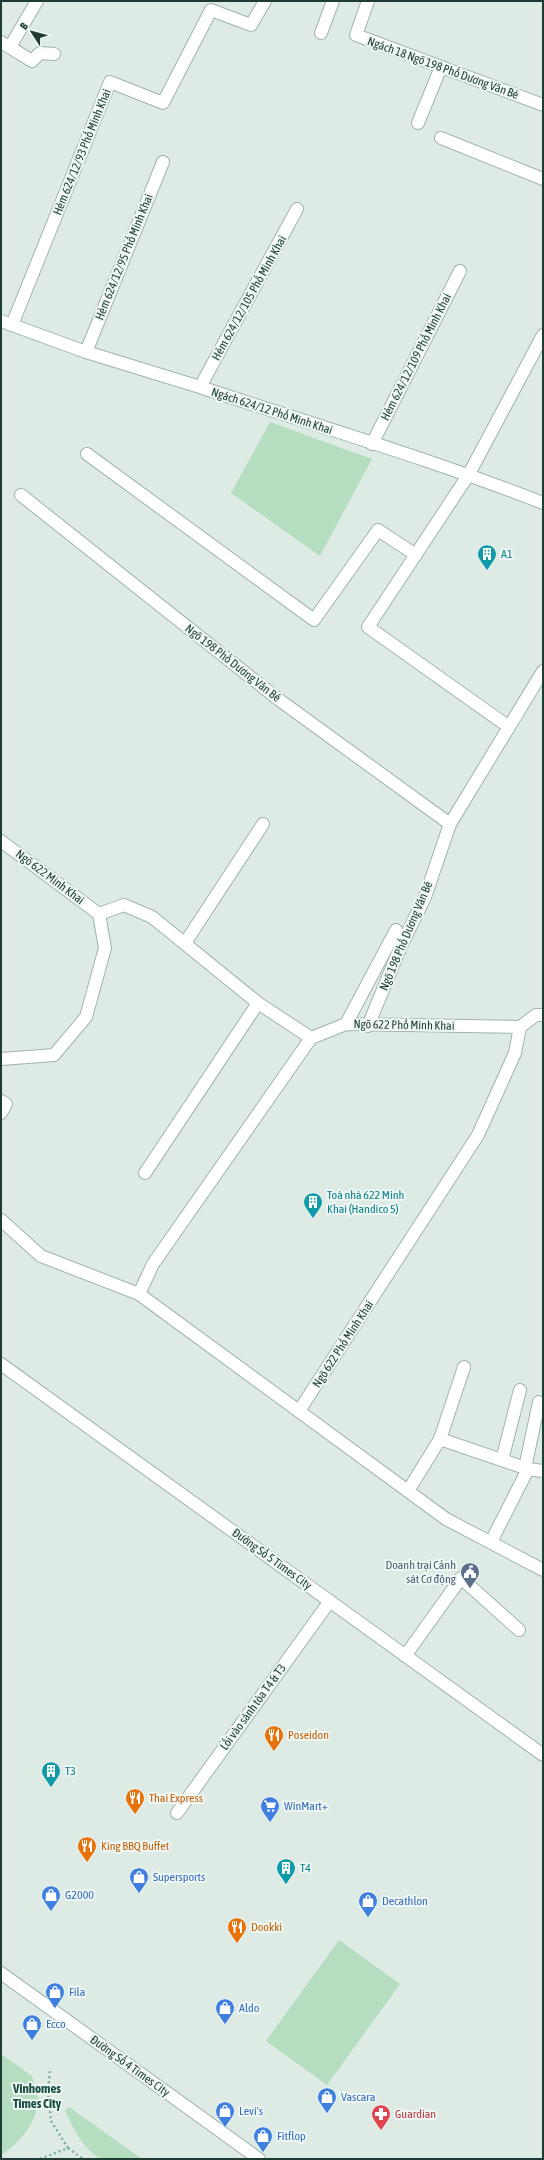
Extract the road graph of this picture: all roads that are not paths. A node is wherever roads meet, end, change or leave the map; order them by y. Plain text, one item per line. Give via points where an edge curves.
1 (36, 1) edge
2 (265, 1) edge
3 (333, 1) edge
4 (368, 1) edge
5 (321, 33) dead end
6 (6, 45) edge
7 (54, 54) dead end
8 (441, 67) junction
9 (543, 105) edge
10 (418, 122) dead end
11 (441, 138) dead end
12 (163, 162) dead end
13 (543, 179) edge
14 (297, 210) dead end
15 (460, 271) dead end
16 (7, 323) edge
17 (543, 335) edge
18 (86, 352) junction
19 (200, 387) junction
20 (372, 444) junction
21 (87, 454) dead end
22 (469, 474) junction
23 (22, 495) dead end
24 (543, 503) edge
25 (416, 555) junction
26 (543, 671) edge
27 (509, 727) junction
28 (263, 824) dead end
29 (450, 824) junction
30 (1, 841) edge
31 (100, 914) junction
32 (396, 930) dead end
33 (185, 944) junction
34 (258, 1003) junction
35 (543, 1015) edge
36 (346, 1024) junction
37 (368, 1026) junction
38 (520, 1028) junction
39 (311, 1038) junction
40 (1, 1059) edge
41 (1, 1101) edge
42 (1, 1113) edge
43 (145, 1173) dead end
44 (1, 1220) edge
45 (139, 1294) junction
46 (1, 1364) edge
47 (464, 1367) dead end
48 (520, 1390) dead end
49 (539, 1402) dead end
50 (299, 1411) junction
51 (440, 1439) junction
52 (502, 1460) junction
53 (526, 1468) junction
54 (543, 1470) edge
55 (408, 1491) junction
56 (491, 1542) junction
57 (543, 1570) edge
58 (330, 1601) junction
59 (519, 1630) dead end
60 (405, 1656) junction
61 (543, 1756) edge
62 (177, 1813) dead end
63 (1, 1973) edge
64 (259, 2159) edge

1 - 6 street
2 - 16 street, Hẻm 624/12/93 Phố Minh Khai via 251,25 211,10 163,103 110,82
3 - 5 street
4 - 8 street, Ngách 18 Ngõ 198 Phố Dương Văn Bé via 356,36
6 - 7 street via 32,61 40,53
8 - 9 street, Ngách 18 Ngõ 198 Phố Dương Văn Bé
8 - 10 street
11 - 13 street
12 - 18 street, Hẻm 624/12/95 Phố Minh Khai
14 - 19 street, Hẻm 624/12/105 Phố Minh Khai
15 - 20 street, Hẻm 624/12/109 Phố Minh Khai
16 - 18 street, Ngách 624/12 Phố Minh Khai
17 - 22 street
18 - 19 street, Ngách 624/12 Phố Minh Khai
19 - 20 street, Ngách 624/12 Phố Minh Khai
20 - 22 street, Ngách 624/12 Phố Minh Khai
21 - 25 street via 314,620 378,530
22 - 24 street, Ngách 624/12 Phố Minh Khai
22 - 25 street
23 - 29 street, Ngõ 198 Phố Dương Văn Bé via 278,699
25 - 27 street via 368,626
26 - 27 street, Ngõ 198 Phố Dương Văn Bé
27 - 29 street, Ngõ 198 Phố Dương Văn Bé
28 - 33 street
29 - 37 street, Ngõ 198 Phố Dương Văn Bé via 425,896
30 - 31 street, Ngõ 622 Minh Khai
31 - 33 street via 124,905 152,917
31 - 40 street via 105,948 86,1016 54,1055
32 - 36 street
33 - 34 street
34 - 39 street
34 - 43 street
35 - 38 street via 536,1014
36 - 37 street, Ngõ 622 Phố Minh Khai
36 - 39 street, Ngõ 622 Phố Minh Khai
37 - 38 street, Ngõ 622 Phố Minh Khai
38 - 50 street, Ngõ 622 Phố Minh Khai via 515,1053 478,1135
39 - 45 street via 153,1264
41 - 42 street via 6,1104
44 - 45 street via 41,1256
45 - 50 street
46 - 58 street, Đường Số 5 Times City
47 - 51 street
48 - 52 street
49 - 53 street
50 - 55 street
51 - 52 street
51 - 55 street
52 - 53 street
53 - 54 street
53 - 56 street
55 - 56 street via 446,1519
56 - 57 street
58 - 60 street, Đường Số 5 Times City
58 - 62 street, Lối vào sảnh tòa T4 & T3
59 - 60 street via 461,1578
60 - 61 street, Đường Số 5 Times City
63 - 64 street, Đường Số 4 Times City

